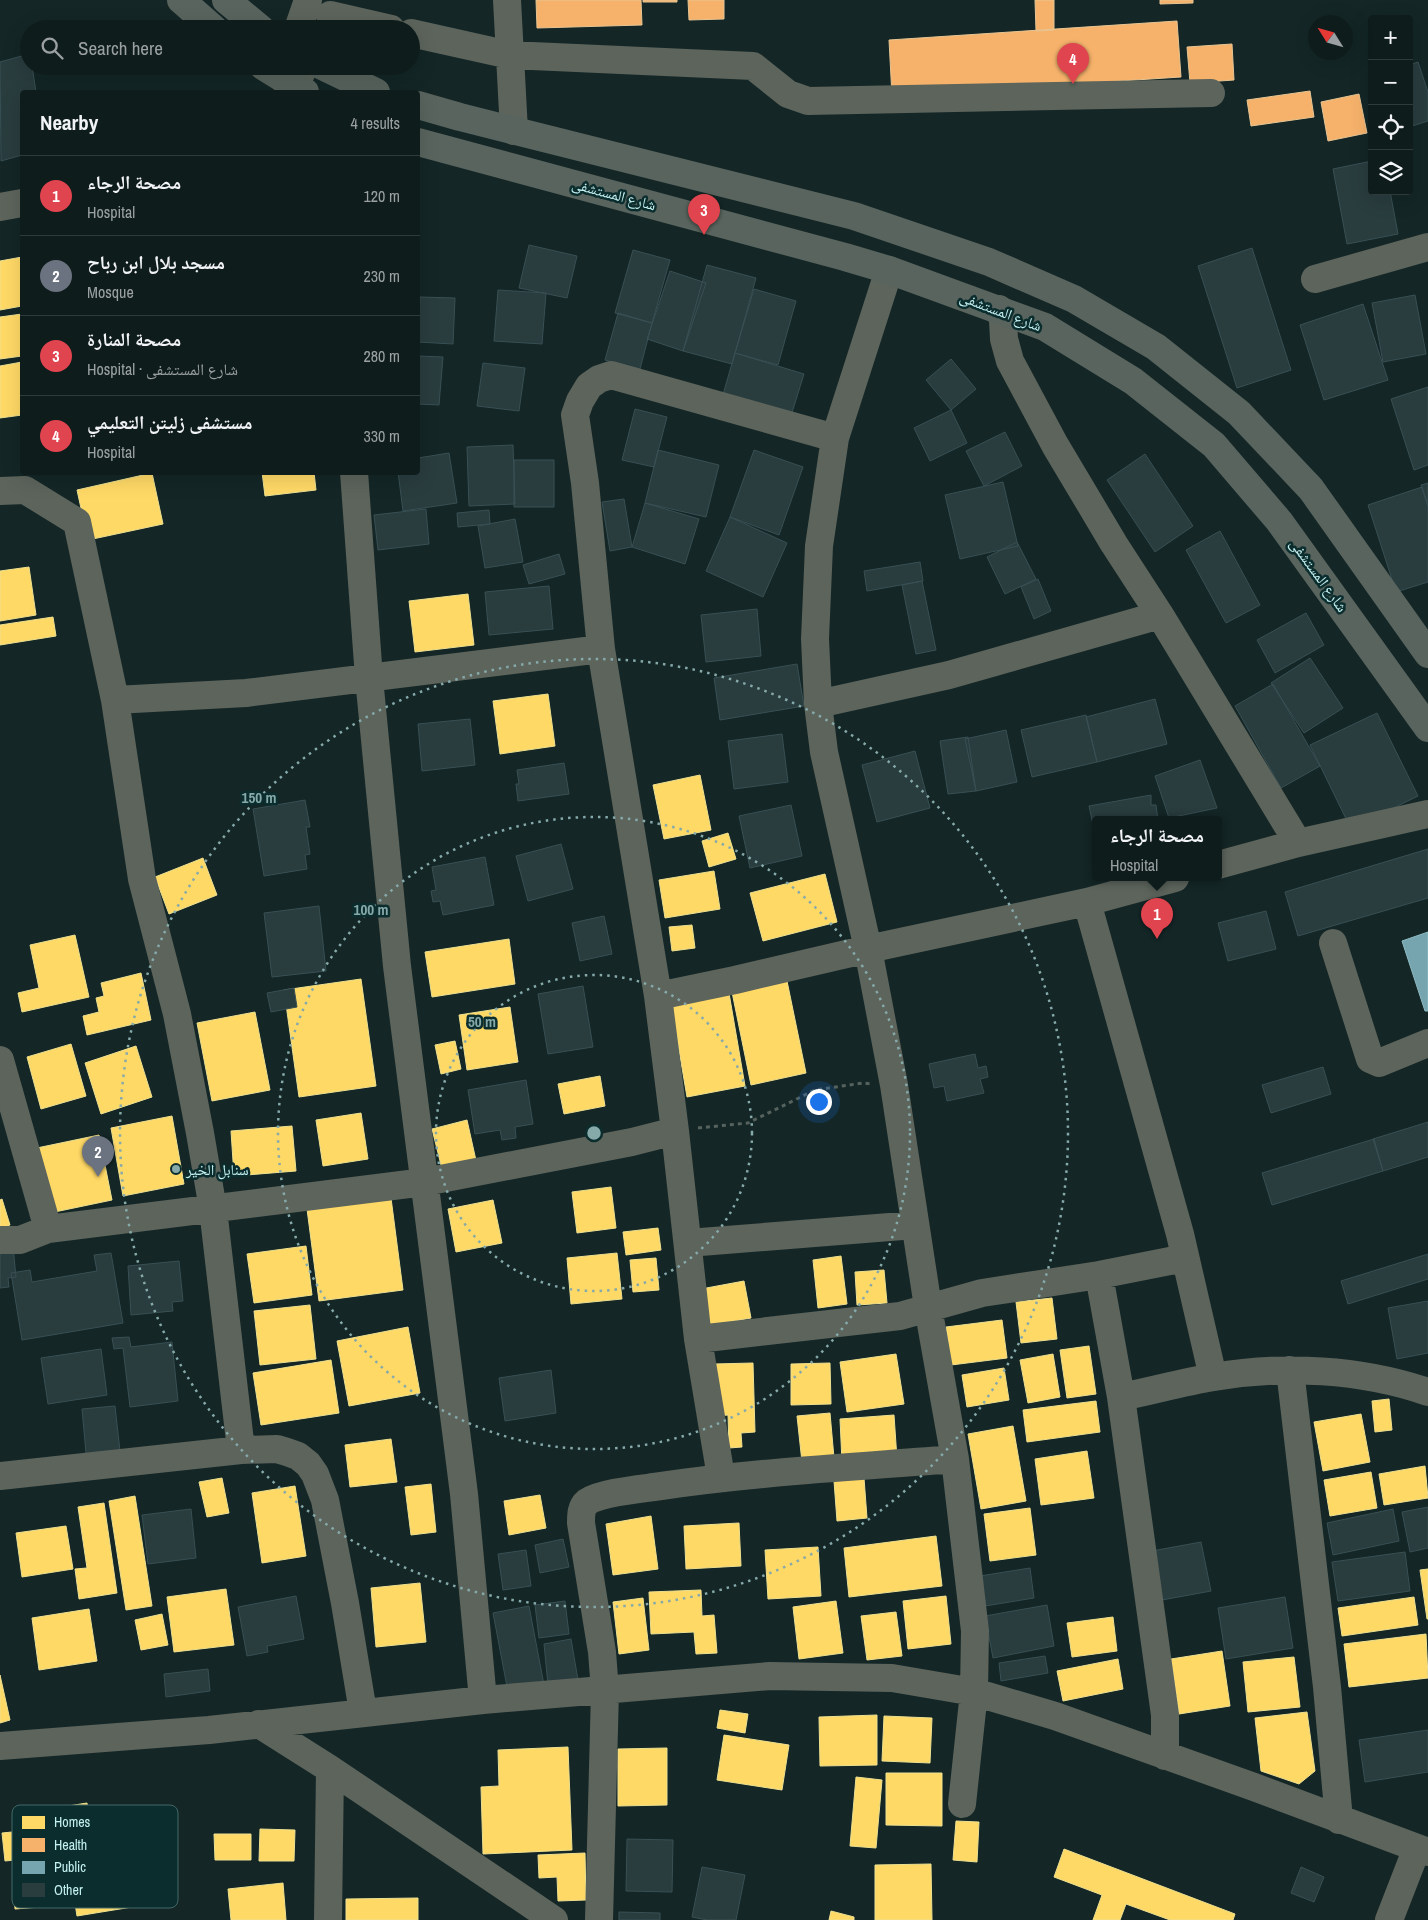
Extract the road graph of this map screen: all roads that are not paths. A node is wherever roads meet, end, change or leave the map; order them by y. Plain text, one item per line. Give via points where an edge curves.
1 (181, 0) edge
2 (226, 0) edge
3 (507, 0) edge
4 (325, 11) edge
5 (204, 20) edge
6 (250, 20) edge
7 (312, 20) edge
8 (358, 20) edge
9 (420, 35) edge
10 (510, 55) junction
11 (341, 75) edge
12 (372, 90) edge
13 (1211, 93) dead end
14 (420, 106) edge
15 (514, 131) junction
16 (420, 143) edge
17 (20, 203) edge
18 (0, 207) edge
19 (1428, 247) edge
20 (889, 270) junction
21 (1315, 279) dead end
22 (999, 309) junction
23 (835, 438) junction
24 (354, 475) edge
25 (0, 491) edge
26 (1160, 615) junction
27 (601, 649) junction
28 (1428, 654) edge
29 (369, 678) junction
30 (115, 700) junction
31 (818, 704) junction
32 (1428, 728) edge
33 (1428, 814) edge
34 (1298, 843) junction
35 (1222, 865) edge
36 (1164, 881) edge
37 (1087, 902) junction
38 (1333, 943) dead end
39 (868, 949) junction
40 (658, 996) junction
41 (1428, 1044) edge
42 (0, 1060) edge
43 (675, 1131) junction
44 (426, 1182) junction
45 (213, 1209) junction
46 (915, 1225) junction
47 (48, 1229) junction
48 (0, 1240) edge
49 (688, 1243) junction
50 (1185, 1258) junction
51 (1099, 1275) junction
52 (928, 1308) junction
53 (698, 1339) junction
54 (1290, 1370) junction
55 (1213, 1377) junction
56 (1428, 1392) edge
57 (1121, 1397) junction
58 (241, 1450) junction
59 (955, 1459) junction
60 (0, 1476) edge
61 (721, 1477) junction
62 (605, 1691) junction
63 (974, 1692) junction
64 (483, 1700) junction
65 (363, 1712) junction
66 (260, 1724) junction
67 (0, 1746) edge
68 (1165, 1756) junction
69 (330, 1769) junction
70 (962, 1804) dead end
71 (1339, 1820) junction
72 (1423, 1850) edge
73 (542, 1916) edge
74 (328, 1920) edge
75 (600, 1920) edge
76 (1389, 1920) edge

1 - 5 main road
2 - 6 main road
3 - 10 street
4 - 7 street
4 - 8 street
9 - 10 street
10 - 13 street via 753,66 788,94 808,101
10 - 15 street
11 - 12 main road
14 - 15 main road
15 - 28 main road via 854,216 989,262 1074,299 1156,347 1239,413 1311,489
16 - 20 main road, شارع المستشفى
17 - 18 street
19 - 21 street
20 - 22 main road, شارع المستشفى
20 - 23 street
22 - 26 street via 1010,361 1022,386 1114,544
22 - 32 main road, شارع المستشفى via 1045,327 1133,381 1214,445 1279,521
23 - 27 street via 611,375 589,386 576,415
23 - 31 street via 819,546
24 - 29 street
25 - 30 street via 25,490 77,522
26 - 31 street via 949,675
26 - 34 street
27 - 29 street
27 - 40 street
29 - 30 street via 246,693
29 - 44 street via 397,966
30 - 45 street via 142,879 177,1014
31 - 39 street via 824,752
33 - 34 street
34 - 35 street
36 - 37 street
37 - 39 street
37 - 50 street
38 - 41 street via 1370,1059 1379,1063
39 - 40 street
39 - 46 street via 894,1085
40 - 43 street
42 - 47 street
43 - 44 street
43 - 49 street
44 - 45 street
44 - 64 street via 464,1494
45 - 47 street
45 - 58 street
46 - 49 street
46 - 52 street
47 - 48 street via 20,1240
49 - 53 street
50 - 51 street
50 - 55 street
51 - 52 street via 982,1293
51 - 57 street
52 - 53 street via 900,1316
52 - 59 street
53 - 61 street
54 - 55 street
54 - 56 street via 1358,1376
54 - 71 street
55 - 57 street
57 - 68 street via 1165,1715
58 - 60 street
58 - 65 street via 287,1452 298,1456 316,1474 325,1500
59 - 61 street
59 - 63 street via 975,1631
61 - 62 street via 594,1498 581,1512
62 - 63 street via 770,1676 808,1676 892,1678
62 - 64 street
62 - 75 street
63 - 68 street via 1063,1719
63 - 70 street
64 - 65 street
65 - 66 street
66 - 67 street
66 - 69 street
68 - 71 street
69 - 73 street
69 - 74 street
71 - 72 street
72 - 76 street

